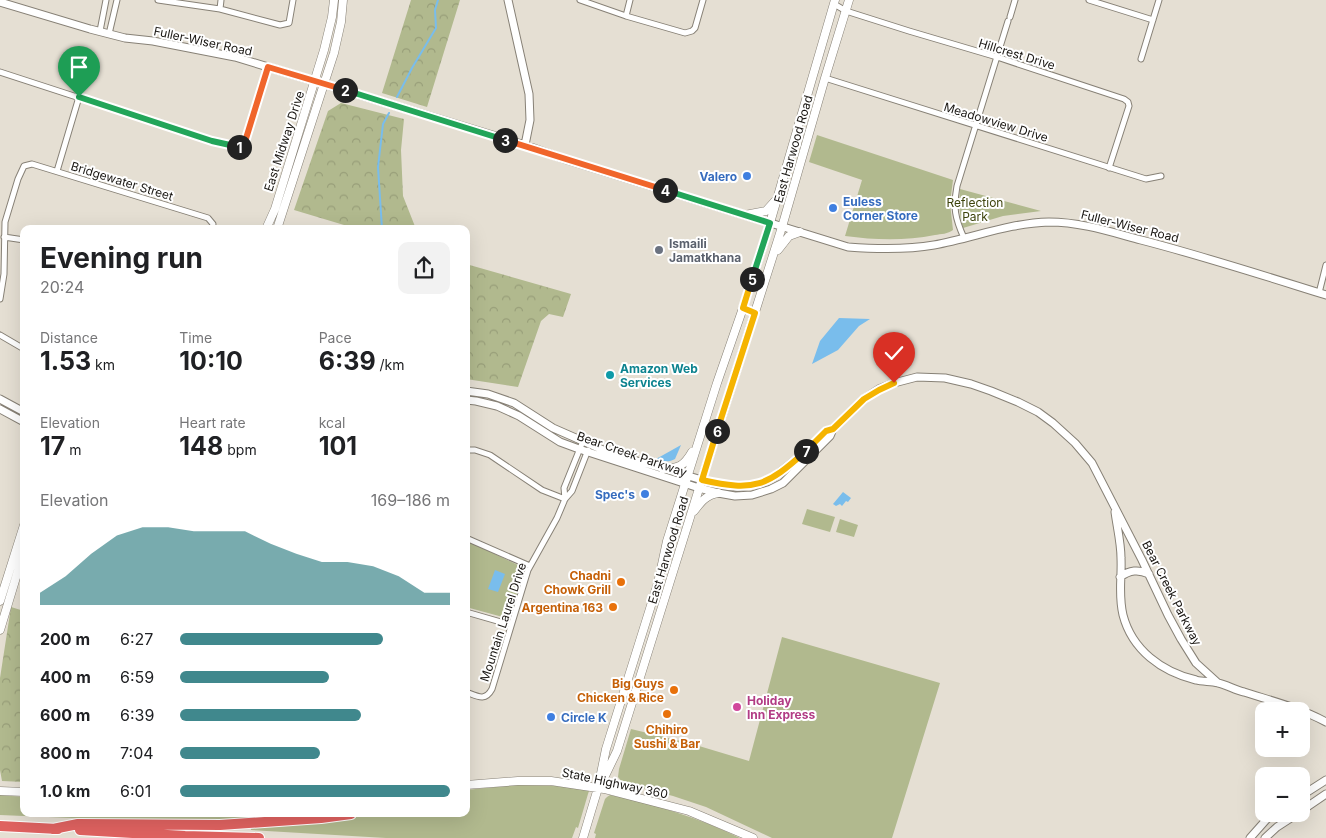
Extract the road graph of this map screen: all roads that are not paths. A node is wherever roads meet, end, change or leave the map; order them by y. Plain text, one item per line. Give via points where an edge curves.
1 (106, 0) edge
2 (117, 0) edge
3 (158, 0) edge
4 (221, 0) edge
5 (292, 0) edge
6 (334, 0) edge
7 (343, 0) edge
8 (508, 0) edge
9 (580, 0) edge
10 (630, 0) edge
11 (703, 0) edge
12 (849, 0) edge
13 (1015, 0) edge
14 (1089, 0) edge
15 (1159, 0) edge
16 (0, 2) edge
17 (834, 2) edge
18 (220, 9) junction
19 (846, 11) junction
20 (626, 16) junction
21 (1153, 20) junction
22 (100, 31) junction
23 (109, 34) junction
24 (997, 57) junction
25 (1141, 59) dead end
26 (268, 67) junction
27 (0, 72) edge
28 (825, 78) junction
29 (315, 81) junction
30 (324, 84) junction
31 (79, 97) junction
32 (976, 126) junction
33 (525, 145) junction
34 (1109, 168) junction
35 (57, 171) junction
36 (1161, 176) dead end
37 (777, 200) junction
38 (745, 215) junction
39 (770, 223) junction
40 (212, 225) edge
41 (268, 225) edge
42 (278, 225) edge
43 (782, 227) junction
44 (800, 232) junction
45 (4, 238) junction
46 (964, 238) junction
47 (20, 240) edge
48 (773, 256) junction
49 (1326, 265) edge
50 (1, 289) edge
51 (1324, 294) edge
52 (0, 299) edge
53 (743, 308) junction
54 (755, 313) junction
55 (0, 335) edge
56 (20, 347) edge
57 (470, 392) edge
58 (0, 399) edge
59 (470, 400) edge
60 (0, 409) edge
61 (20, 410) edge
62 (20, 420) edge
63 (833, 429) junction
64 (702, 430) junction
65 (585, 447) junction
66 (470, 450) edge
67 (662, 469) junction
68 (686, 480) junction
69 (700, 484) junction
70 (718, 493) junction
71 (565, 499) junction
72 (1114, 507) junction
73 (690, 517) junction
74 (20, 539) edge
75 (470, 540) edge
76 (20, 560) edge
77 (530, 566) junction
78 (1149, 574) junction
79 (1120, 577) junction
80 (2, 600) edge
81 (470, 613) edge
82 (511, 625) junction
83 (0, 630) edge
84 (639, 642) junction
85 (650, 645) junction
86 (1218, 683) junction
87 (470, 693) edge
88 (1326, 722) edge
89 (1326, 780) edge
90 (470, 785) edge
91 (598, 788) junction
92 (1314, 788) junction
93 (1310, 790) edge
94 (0, 791) edge
95 (20, 792) edge
96 (1323, 796) edge
97 (1310, 805) edge
98 (328, 817) edge
99 (1264, 822) edge
100 (1284, 822) edge
101 (1, 826) edge
102 (53, 829) junction
103 (584, 835) edge
104 (259, 838) edge
105 (754, 838) edge
106 (1250, 838) edge
107 (1265, 838) edge

1 - 22 street
2 - 23 street
3 - 18 street
4 - 18 street
5 - 18 street via 289,23 280,25
6 - 29 main road, East Midway Drive
7 - 30 main road, East Midway Drive via 334,53
8 - 33 street via 529,94 530,120
9 - 20 street
10 - 20 street
11 - 20 street via 695,28 689,33
12 - 19 main road, East Harwood Road
13 - 24 street
14 - 21 street
15 - 21 street
16 - 22 street, Fuller-Wiser Road
17 - 19 street, Hillcrest Drive
17 - 37 main road, East Harwood Road
19 - 24 street, Hillcrest Drive
19 - 28 main road, East Harwood Road
21 - 25 street
22 - 23 street, Fuller-Wiser Road
23 - 26 street, Fuller-Wiser Road
24 - 32 street
24 - 34 street, Hillcrest Drive via 1128,102
26 - 29 street, Fuller-Wiser Road
26 - 31 street via 242,148
27 - 31 street
28 - 32 street, Meadowview Drive
28 - 43 main road, East Harwood Road
29 - 30 street, Fuller-Wiser Road
29 - 41 main road, East Midway Drive
30 - 33 street, Fuller-Wiser Road
30 - 42 main road, East Midway Drive
31 - 35 street
32 - 34 street, Meadowview Drive
32 - 46 street via 954,200 957,223
33 - 38 street, Fuller-Wiser Road
34 - 36 street, Meadowview Drive via 1146,180
35 - 40 street, Bridgewater Street via 208,218
35 - 45 street, Bridgewater Street via 32,164 24,166 5,222
37 - 38 main road via 766,211
37 - 39 main road, East Harwood Road
38 - 39 street, Fuller-Wiser Road
39 - 43 street, Fuller-Wiser Road
39 - 53 main road, East Harwood Road
43 - 44 street, Fuller-Wiser Road
43 - 48 main road, East Harwood Road
44 - 46 street, Fuller-Wiser Road via 848,247 869,248 918,247
44 - 48 main road via 787,238
45 - 47 street
45 - 50 street
46 - 51 street, Fuller-Wiser Road via 1022,224 1076,224 1162,245
48 - 54 main road, East Harwood Road
49 - 51 street
50 - 52 street
53 - 54 main road
53 - 64 main road, East Harwood Road
54 - 69 main road, East Harwood Road
55 - 56 street
57 - 65 street, Bear Creek Parkway via 514,403
58 - 61 street
59 - 65 street, Bear Creek Parkway via 497,406 560,442
60 - 62 street
63 - 69 street, Bear Creek Parkway via 826,431 778,474 764,482 737,486
63 - 70 street, Bear Creek Parkway via 830,436 783,483 752,495
63 - 72 street, Bear Creek Parkway via 864,399 894,383 917,377 945,378 971,384 1018,402 1053,422 1092,463
64 - 67 main road via 686,462
64 - 68 main road, East Harwood Road
65 - 67 street, Bear Creek Parkway
65 - 68 street, Bear Creek Parkway
65 - 71 street, Mountain Laurel Drive via 572,491
66 - 71 street via 490,455 542,490
67 - 68 street, Bear Creek Parkway
68 - 69 street, Bear Creek Parkway
68 - 84 main road, East Harwood Road
69 - 70 street, Bear Creek Parkway
69 - 73 main road, East Harwood Road
70 - 73 main road via 705,498
71 - 77 street, Mountain Laurel Drive
72 - 78 street, Bear Creek Parkway
72 - 79 street, Bear Creek Parkway via 1121,558
73 - 85 main road, East Harwood Road
74 - 80 main road
75 - 77 street
76 - 80 main road
77 - 82 street, Mountain Laurel Drive
78 - 79 street via 1135,570
78 - 86 street, Bear Creek Parkway via 1181,640 1196,663
79 - 86 street, Bear Creek Parkway via 1123,614 1128,631 1138,646 1161,667 1175,674
80 - 83 main road
81 - 82 street
82 - 87 street, Mountain Laurel Drive via 492,689 486,697
84 - 85 main road
84 - 91 main road, East Harwood Road via 606,749
85 - 91 main road, East Harwood Road via 617,751
86 - 88 street, Bear Creek Parkway via 1304,711
89 - 92 street
90 - 91 main road, State Highway 360 via 552,781
91 - 103 main road, East Harwood Road
91 - 105 main road, State Highway 360 via 689,810
92 - 93 street
92 - 96 street
94 - 95 main road
96 - 97 street
98 - 102 highway via 220,825 78,824
99 - 106 street
100 - 107 street
101 - 102 highway
102 - 104 highway

